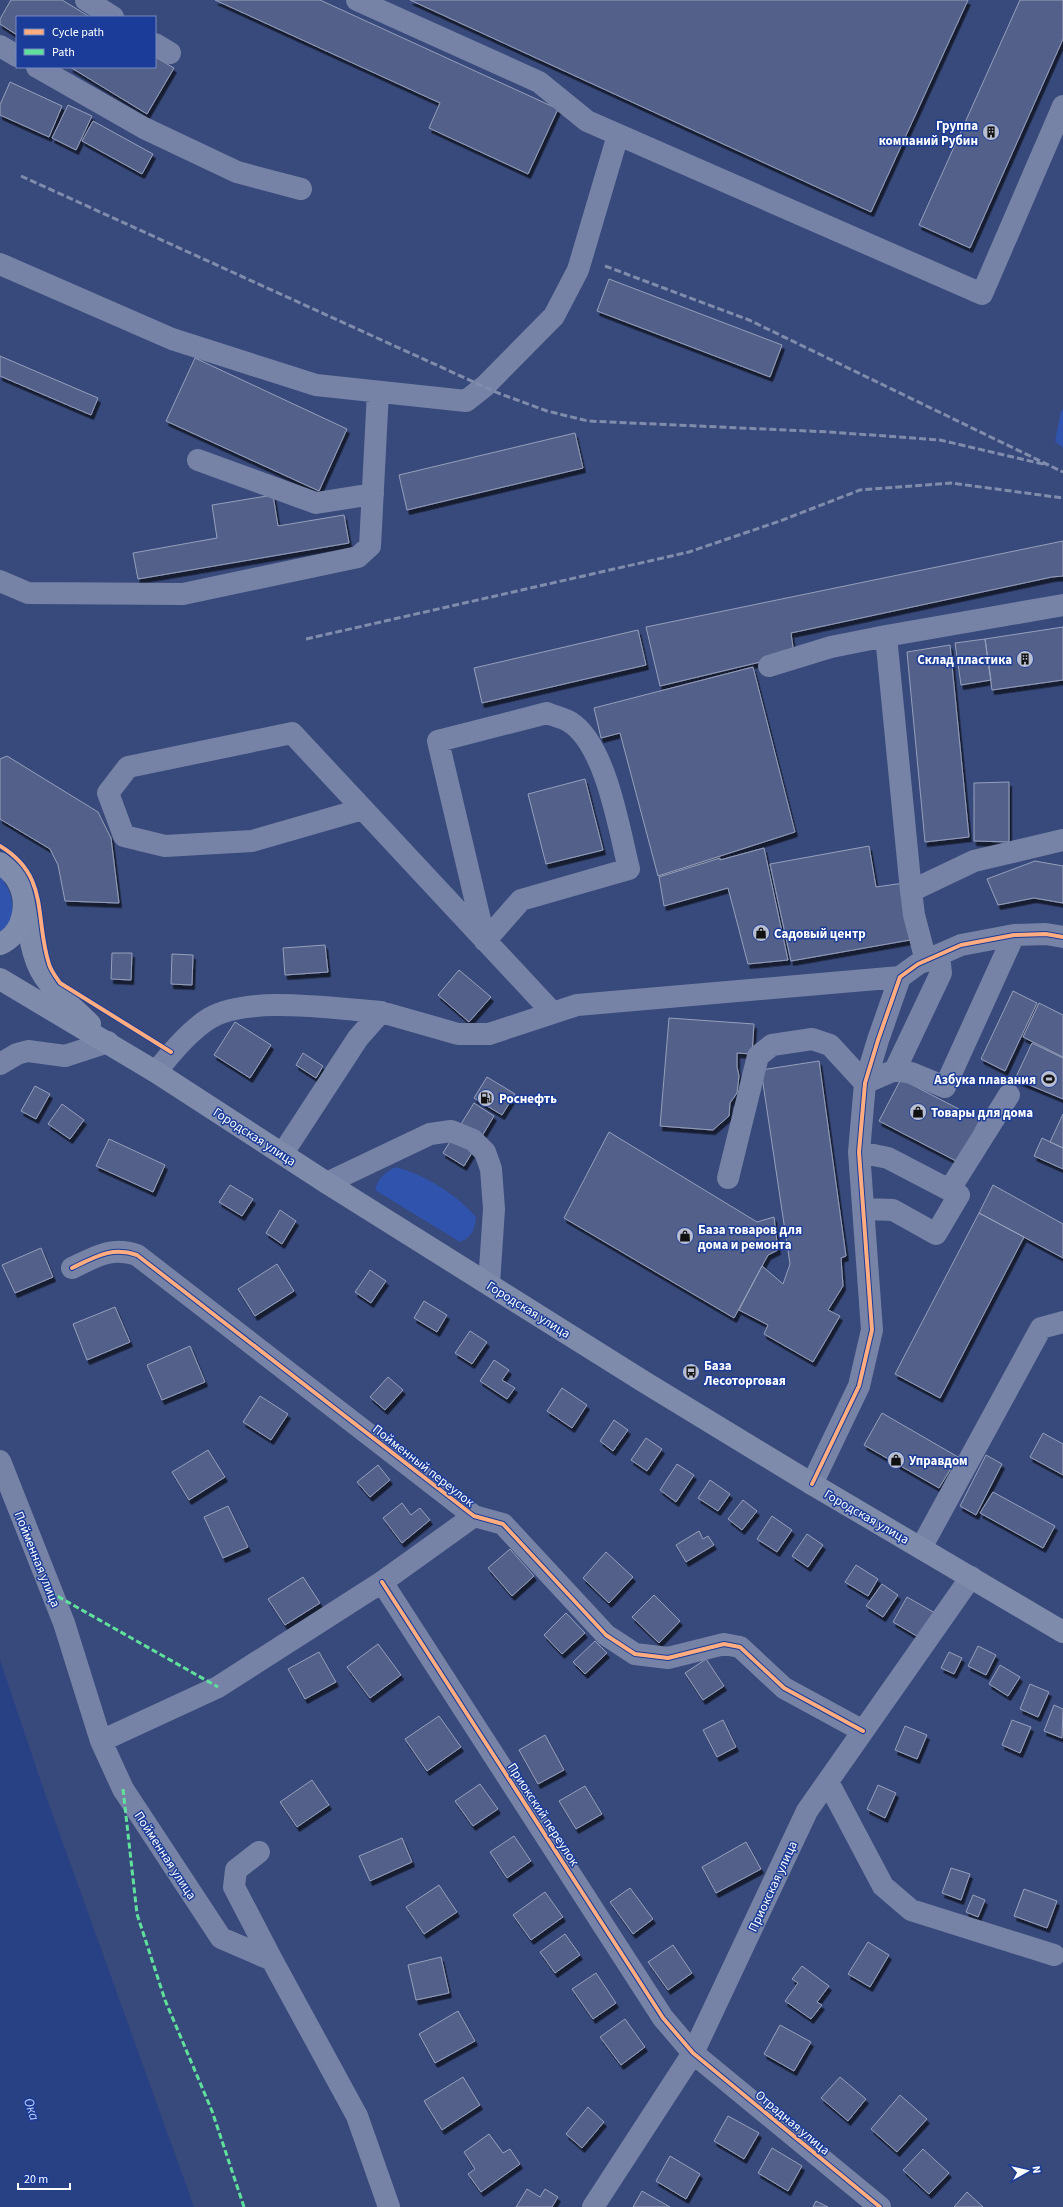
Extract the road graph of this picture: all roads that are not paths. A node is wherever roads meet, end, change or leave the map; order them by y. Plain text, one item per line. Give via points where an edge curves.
1 (86, 0) edge
2 (357, 0) edge
3 (111, 16) edge
4 (0, 46) edge
5 (16, 55) edge
6 (39, 68) edge
7 (1063, 106) edge
8 (618, 135) junction
9 (301, 189) dead end
10 (0, 264) edge
11 (378, 392) junction
12 (198, 460) dead end
13 (373, 494) junction
14 (0, 581) edge
15 (1063, 605) edge
16 (886, 636) junction
17 (769, 666) dead end
18 (363, 809) junction
19 (1063, 840) edge
20 (0, 862) edge
21 (911, 891) junction
22 (24, 899) junction
23 (1014, 934) junction
24 (1063, 937) edge
25 (485, 941) junction
26 (0, 944) edge
27 (932, 958) junction
28 (900, 977) junction
29 (0, 979) edge
30 (381, 1012) junction
31 (552, 1013) junction
32 (108, 1042) junction
33 (0, 1064) edge
34 (895, 1070) junction
35 (156, 1072) junction
36 (865, 1083) junction
37 (1009, 1095) dead end
38 (859, 1152) junction
39 (283, 1153) junction
40 (728, 1178) dead end
41 (327, 1183) junction
42 (950, 1189) junction
43 (864, 1209) junction
44 (72, 1268) dead end
45 (489, 1284) junction
46 (1063, 1322) edge
47 (0, 1461) edge
48 (812, 1484) junction
49 (474, 1516) junction
50 (921, 1548) junction
51 (971, 1577) junction
52 (382, 1582) junction
53 (1063, 1632) edge
54 (863, 1731) junction
55 (101, 1741) junction
56 (828, 1782) junction
57 (259, 1852) dead end
58 (1054, 1955) dead end
59 (272, 1960) junction
60 (694, 2053) junction
61 (389, 2207) edge
62 (593, 2207) edge
63 (880, 2207) edge

1 - 3 street
2 - 8 street via 539,82 587,121
4 - 5 street
6 - 9 street via 144,128 237,172
7 - 8 street via 982,294
8 - 11 street via 578,270 554,316 485,386 466,401
10 - 11 street via 172,339 316,385
11 - 13 street
12 - 13 street via 316,503
13 - 14 street via 370,546 358,557 183,594 28,593
15 - 16 street
16 - 17 street via 831,647
16 - 21 street
18 - 18 street via 292,732 128,767 108,792 124,836 165,846 252,840
18 - 25 street
19 - 21 street via 974,861
20 - 22 highway via 17,880
21 - 27 street via 914,915
22 - 26 highway via 24,914 20,925 14,934
22 - 32 main road via 34,954 48,982
23 - 24 street
23 - 27 street via 962,946
23 - 34 street via 945,1087 911,1073
25 - 25 street via 522,900 629,869 606,776 586,737 570,722 547,713 438,741
25 - 31 street
27 - 28 street
27 - 34 street via 941,973
28 - 31 street via 577,1005
28 - 36 street
29 - 32 main road, Городская улица
30 - 31 street via 458,1034 489,1034
30 - 35 street via 293,1006 242,1007 210,1018 171,1052
30 - 39 street via 358,1038
32 - 33 street via 65,1056 28,1051 7,1058
32 - 35 main road, Городская улица
34 - 36 street
35 - 39 main road, Городская улица
36 - 38 street
36 - 40 street via 830,1045 812,1039 772,1045 758,1056
37 - 42 street
38 - 42 street via 888,1158
38 - 43 street
39 - 41 main road, Городская улица
41 - 45 main road, Городская улица
41 - 45 street via 430,1134 451,1131 473,1140 486,1152 491,1170 494,1209
42 - 43 street via 959,1195 936,1234 893,1210
43 - 48 street via 872,1330 859,1386
44 - 49 street, Пойменный переулок via 102,1254 123,1250 136,1254
45 - 48 main road, Городская улица
46 - 50 street via 1041,1328
47 - 55 street, Пойменная улица via 64,1623
48 - 50 main road, Городская улица
49 - 52 street
49 - 54 street, Пойменный переулок via 503,1524 606,1635 635,1654 668,1658 724,1644 740,1647 784,1688
50 - 51 main road, Городская улица
51 - 53 main road, Городская улица
51 - 54 street, Приокская улица
52 - 55 street via 218,1687
52 - 60 street, Приокский переулок via 663,2018
54 - 56 street, Приокская улица
55 - 59 street, Пойменная улица via 123,1789 221,1938
56 - 58 street via 883,1886 911,1910
56 - 60 street, Приокская улица via 807,1811
57 - 59 street via 236,1870 234,1887
59 - 61 street via 357,2116
60 - 62 street, Приокская улица
60 - 63 street, Отрадная улица

